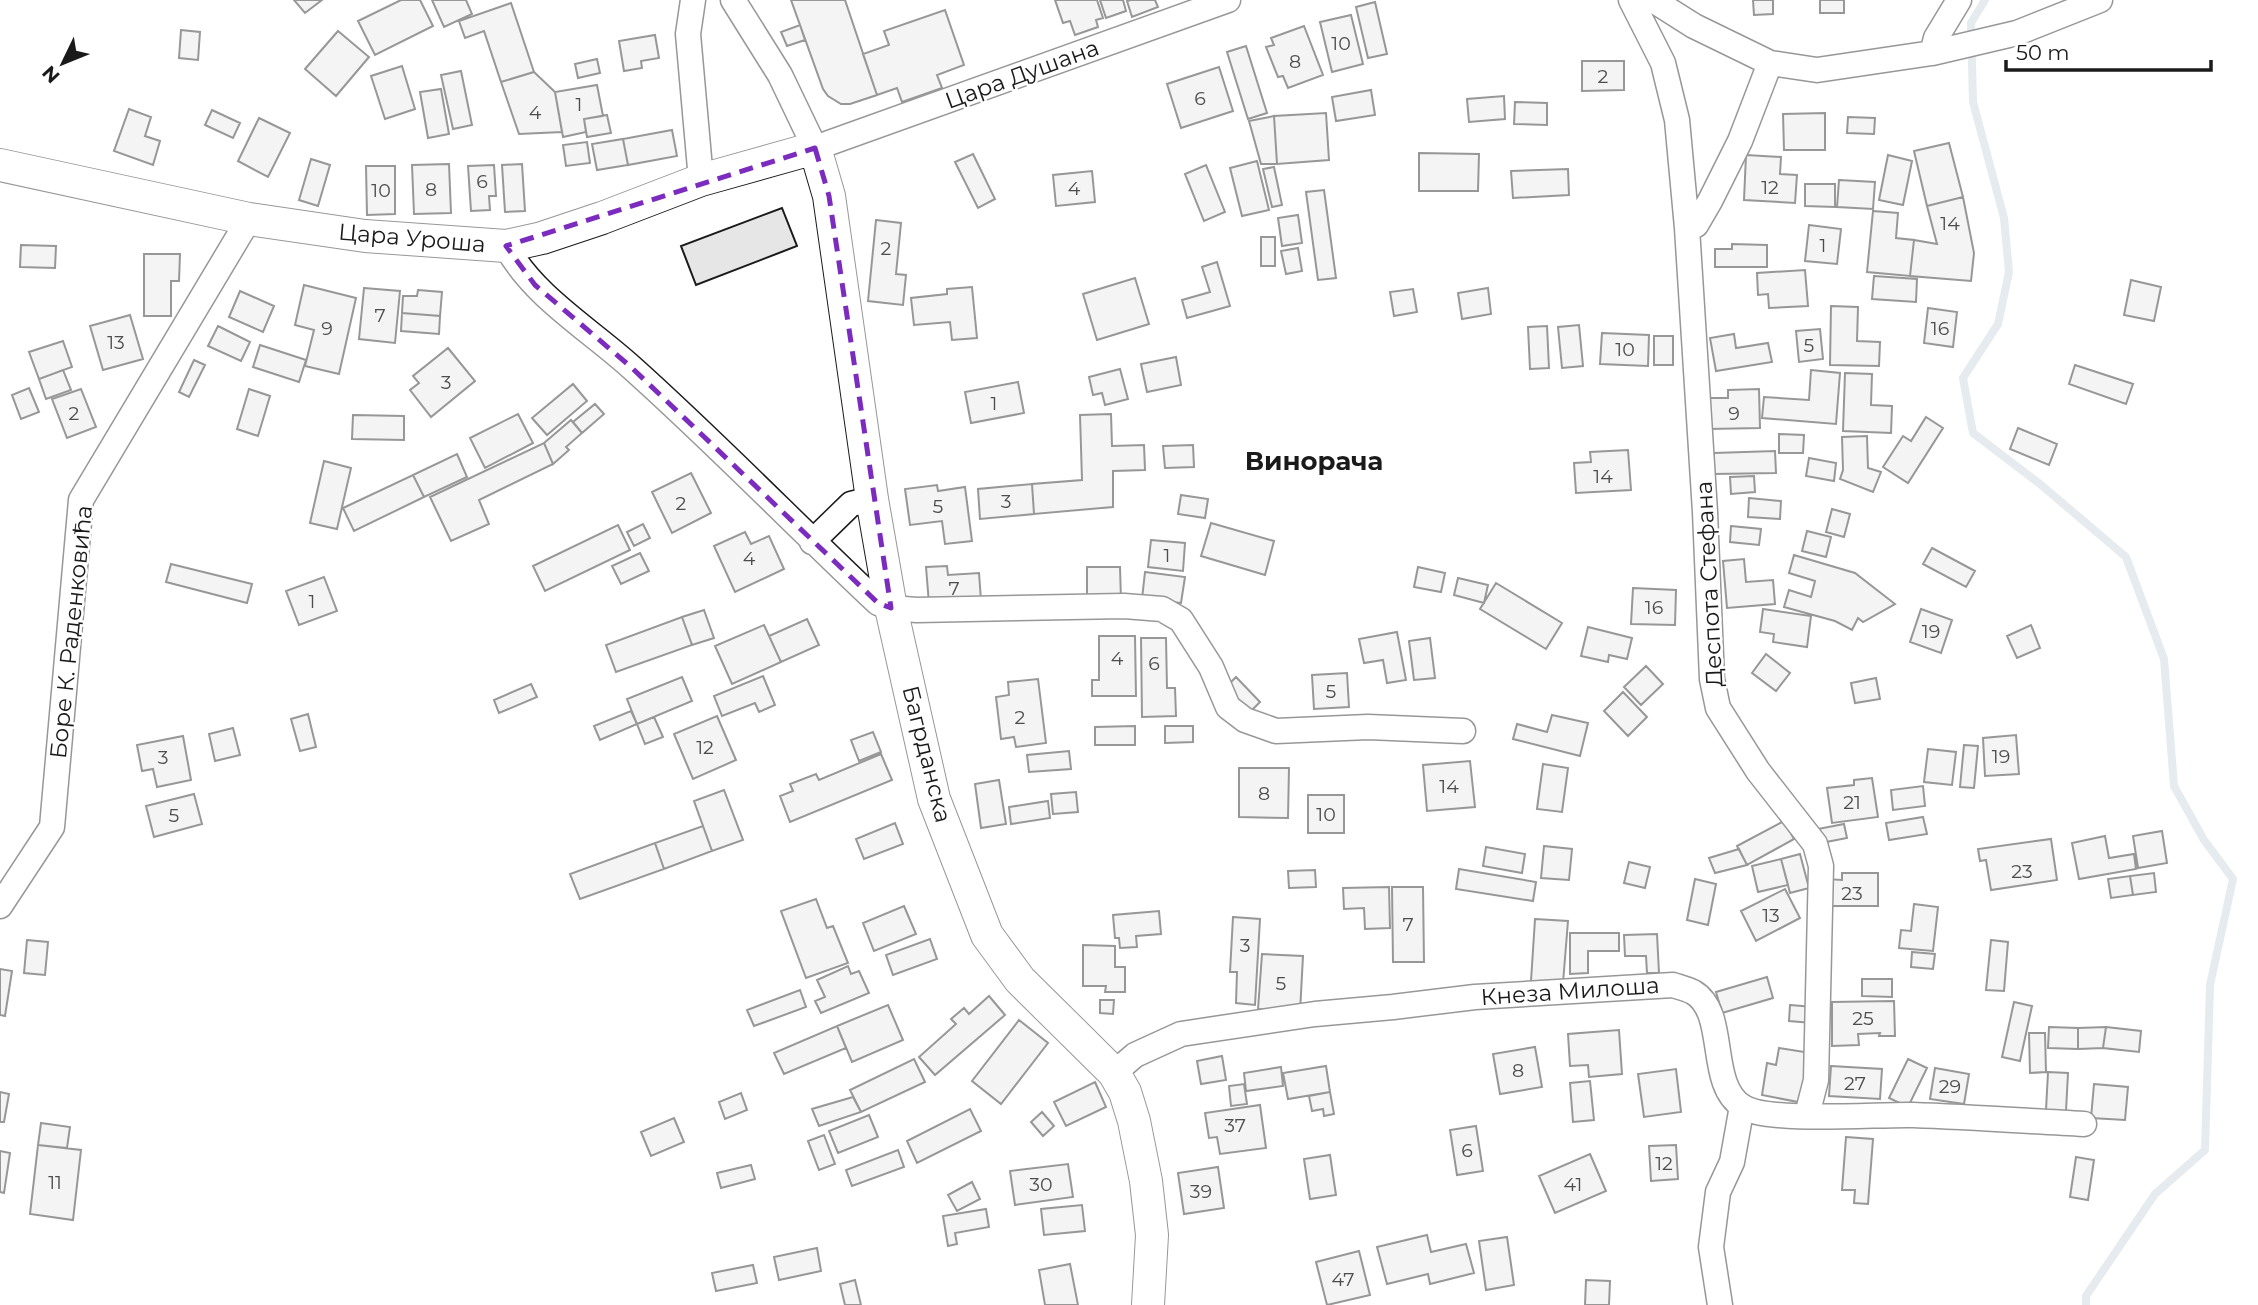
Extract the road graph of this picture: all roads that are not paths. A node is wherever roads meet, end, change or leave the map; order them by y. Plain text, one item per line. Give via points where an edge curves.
1 (694, 0) edge
2 (733, 0) edge
3 (1228, 0) edge
4 (1631, 0) edge
5 (1653, 0) edge
6 (1959, 0) edge
7 (2100, 0) edge
8 (1941, 51) junction
9 (1770, 64) junction
10 (815, 148) junction
11 (0, 165) edge
12 (701, 180) junction
13 (249, 219) junction
14 (1687, 228) junction
15 (506, 246) junction
16 (872, 499) junction
17 (812, 541) junction
18 (891, 608) junction
19 (1463, 731) dead end
20 (0, 906) edge
21 (1114, 1073) junction
22 (1742, 1106) junction
23 (1807, 1115) junction
24 (2084, 1124) dead end
25 (1147, 1305) edge
26 (1720, 1305) edge

1 - 12 street via 688,34
2 - 10 street via 780,75
3 - 10 street, Цара Душана
4 - 14 street, Деспота Стефана via 1662,63 1676,120
5 - 9 street
6 - 8 street via 1936,38
7 - 8 street via 2017,33
8 - 9 street via 1817,71
9 - 14 street via 1710,201 1696,225
10 - 12 street, Цара Уроша
10 - 16 street, Багрданска via 829,196
11 - 13 street, Цара Уроша
12 - 15 street, Цара Уроша via 602,218
13 - 15 street, Цара Уроша via 365,236
13 - 20 street, Боре К. Раденковића via 81,500 52,827
14 - 23 street, Деспота Стефана via 1712,679 1718,708 1758,771 1815,844 1821,866 1816,1080
15 - 17 street via 516,265 536,285 631,367
16 - 17 street via 851,504
16 - 18 street, Багрданска
17 - 18 street via 878,603
18 - 19 street via 1162,608 1181,620 1211,667 1228,707 1245,720 1276,731 1368,727
18 - 21 street, Багрданска via 934,799 987,935 1020,980
21 - 22 street, Кнеза Милоша via 1135,1055 1181,1034 1475,997 1673,985 1695,993 1710,1012 1724,1080
21 - 25 street, Багрданска via 1131,1111 1146,1181 1152,1235
22 - 23 street via 1759,1112
22 - 26 street via 1732,1161 1718,1192 1713,1233
23 - 24 street

